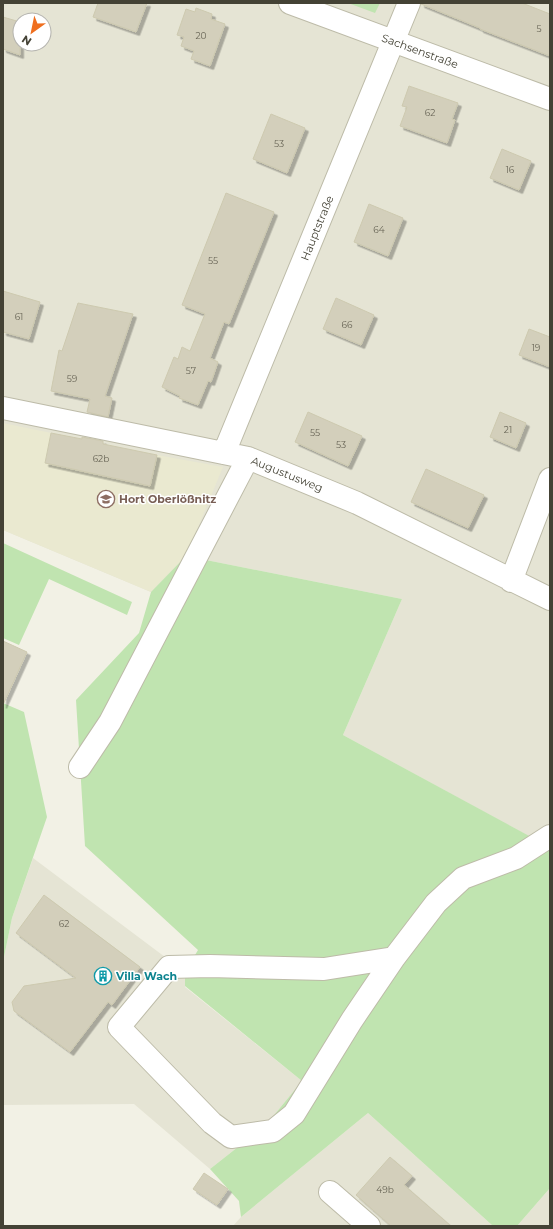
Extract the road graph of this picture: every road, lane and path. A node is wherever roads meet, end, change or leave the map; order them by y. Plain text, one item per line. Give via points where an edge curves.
1 (290, 3) edge
2 (409, 3) edge
3 (393, 41) junction
4 (550, 99) edge
5 (3, 408) edge
6 (224, 453) junction
7 (248, 458) junction
8 (550, 479) edge
9 (511, 581) junction
10 (550, 599) edge
11 (80, 767) dead end
12 (550, 836) edge
13 (394, 958) junction
14 (330, 1192) dead end
15 (369, 1226) edge

1 - 3 street, Sachsenstraße
2 - 3 street, Hauptstraße
3 - 4 street, Sachsenstraße
3 - 6 street, Hauptstraße
5 - 6 street, Augustusweg
6 - 7 street, Augustusweg
7 - 9 street, Augustusweg via 357,503
7 - 11 street via 110,722
8 - 9 street
9 - 10 street, Augustusweg
12 - 13 street via 516,858 463,878 436,903
13 - 13 street via 294,1114 273,1131 231,1137 212,1124 119,1027 169,967 324,969
14 - 15 street

